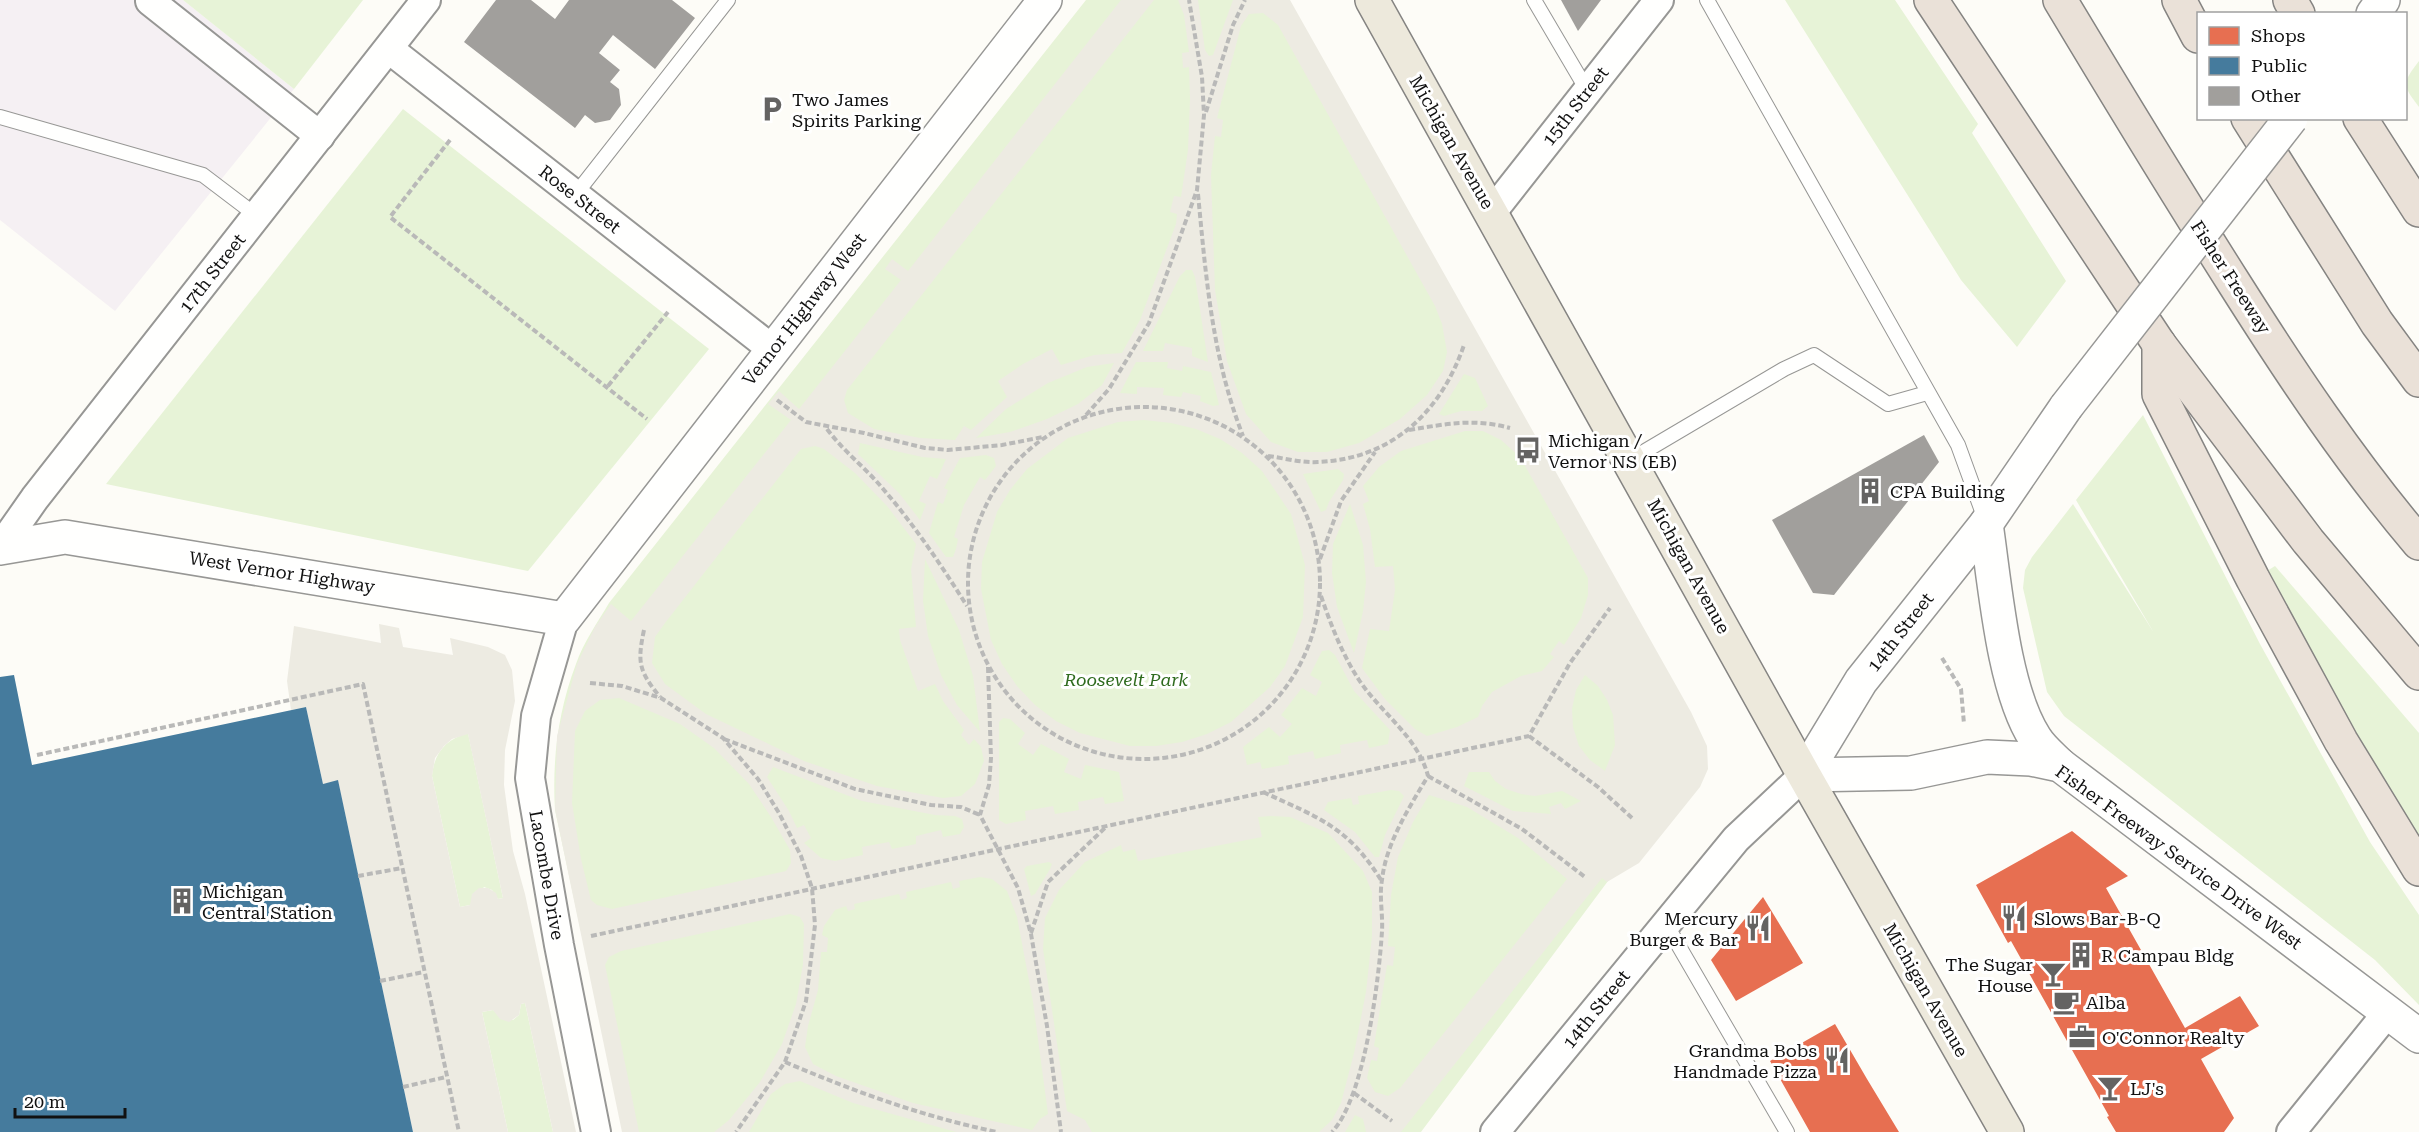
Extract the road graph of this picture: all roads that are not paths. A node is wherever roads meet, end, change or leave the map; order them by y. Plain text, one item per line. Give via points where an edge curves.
1 (426, 0) edge
2 (728, 0) edge
3 (1045, 0) edge
4 (1372, 0) edge
5 (1534, 0) edge
6 (1659, 0) edge
7 (1707, 0) edge
8 (1931, 0) edge
9 (2060, 0) edge
10 (2179, 0) edge
11 (150, 1) edge
12 (2197, 32) edge
13 (389, 49) junction
14 (1587, 90) junction
15 (0, 117) edge
16 (2249, 120) edge
17 (2289, 120) edge
18 (2366, 129) edge
19 (320, 136) junction
20 (2419, 188) edge
21 (575, 195) junction
22 (2419, 210) edge
23 (1492, 212) junction
24 (257, 216) junction
25 (2159, 344) junction
26 (772, 349) junction
27 (2419, 380) edge
28 (1927, 393) junction
29 (1630, 460) junction
30 (1986, 524) junction
31 (2419, 543) edge
32 (0, 548) edge
33 (564, 618) junction
34 (2419, 673) edge
35 (2060, 765) junction
36 (1804, 775) junction
37 (2419, 869) edge
38 (1666, 924) junction
39 (2388, 1012) junction
40 (2419, 1036) edge
41 (596, 1132) edge
42 (1495, 1132) edge
43 (1787, 1132) edge
44 (2007, 1132) edge
45 (2291, 1132) edge

1 - 13 street, 17th Street
2 - 21 lane
3 - 26 street, Vernor Highway West
4 - 23 main road, Michigan Avenue
5 - 14 lane
6 - 14 street, 15th Street
7 - 28 lane
8 - 25 highway
9 - 31 highway, Fisher Freeway via 2276,350 2343,446
10 - 12 highway
11 - 19 street
13 - 19 street, 17th Street
13 - 21 street, Rose Street
14 - 23 street, 15th Street
15 - 24 lane via 203,175
16 - 27 highway via 2377,324
17 - 30 street, 14th Street, bridge via 2066,407
18 - 20 highway
18 - 22 highway
19 - 24 street, 17th Street
21 - 26 street, Rose Street
23 - 29 main road, Michigan Avenue
24 - 32 street, 17th Street via 39,492
25 - 34 highway via 2308,541
25 - 37 highway via 2159,394 2341,741
26 - 33 street, Vernor Highway West
28 - 29 lane via 1888,404 1814,355
28 - 30 lane via 1958,445
29 - 36 main road, Michigan Avenue
30 - 35 street via 1999,613 2022,713 2036,740
30 - 36 street, 14th Street via 1862,681
32 - 33 street, West Vernor Highway via 65,537
33 - 41 street, Lacombe Drive via 536,716 530,778
35 - 36 street, Fisher Freeway Service Drive West via 1987,757 1911,773
35 - 39 street, Fisher Freeway Service Drive West
36 - 38 street, 14th Street via 1736,839
36 - 44 main road, Michigan Avenue
38 - 42 street, 14th Street
38 - 43 lane
39 - 40 street, Fisher Freeway Service Drive West
39 - 45 street

